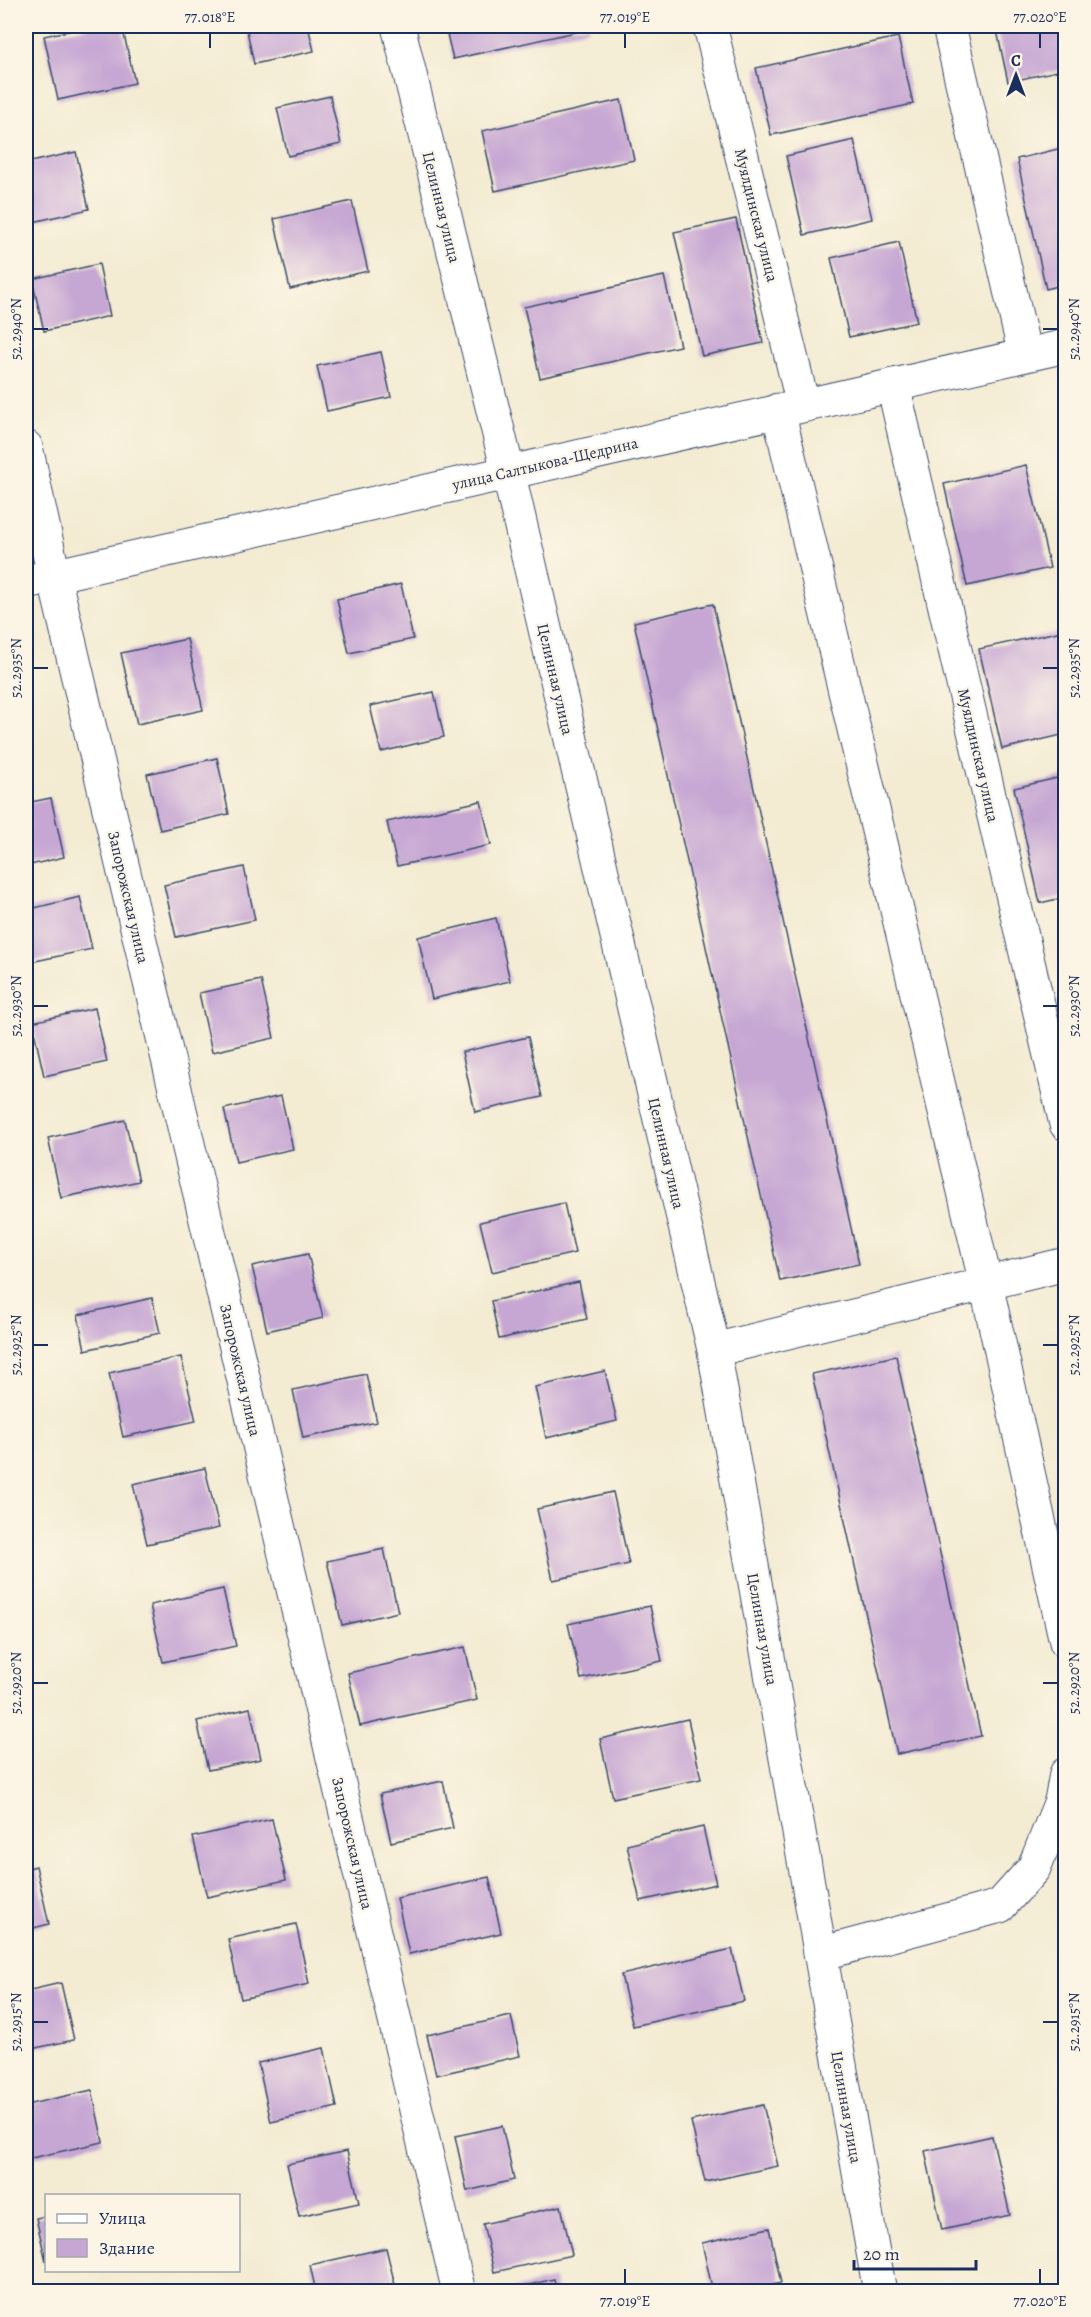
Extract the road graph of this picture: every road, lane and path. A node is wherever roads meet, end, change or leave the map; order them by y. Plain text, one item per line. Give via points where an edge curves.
1 (398, 26) edge
2 (710, 26) edge
3 (949, 26) edge
4 (1065, 346) edge
5 (1025, 355) junction
6 (893, 385) junction
7 (791, 407) junction
8 (26, 447) edge
9 (508, 471) junction
10 (40, 579) edge
11 (1065, 1124) edge
12 (1065, 1264) edge
13 (986, 1284) junction
14 (714, 1350) junction
15 (1065, 1642) edge
16 (1065, 1774) edge
17 (820, 1954) junction
18 (459, 2292) edge
19 (880, 2292) edge

1 - 9 street, Целинная улица
2 - 7 street, Муялдинская улица
3 - 5 street
4 - 5 street, улица Салтыкова-Щедрина
5 - 6 street, улица Салтыкова-Щедрина
6 - 7 street, улица Салтыкова-Щедрина
6 - 11 street, Муялдинская улица
7 - 9 street, улица Салтыкова-Щедрина
7 - 13 street, Муялдинская улица
8 - 10 street, Запорожская улица
9 - 10 street, улица Салтыкова-Щедрина
9 - 14 street, Целинная улица
10 - 18 street, Запорожская улица
12 - 13 street
13 - 14 street
13 - 15 street, Муялдинская улица
14 - 17 street, Целинная улица
16 - 17 street via 1061,1800 1034,1868 1000,1906
17 - 19 street, Целинная улица

